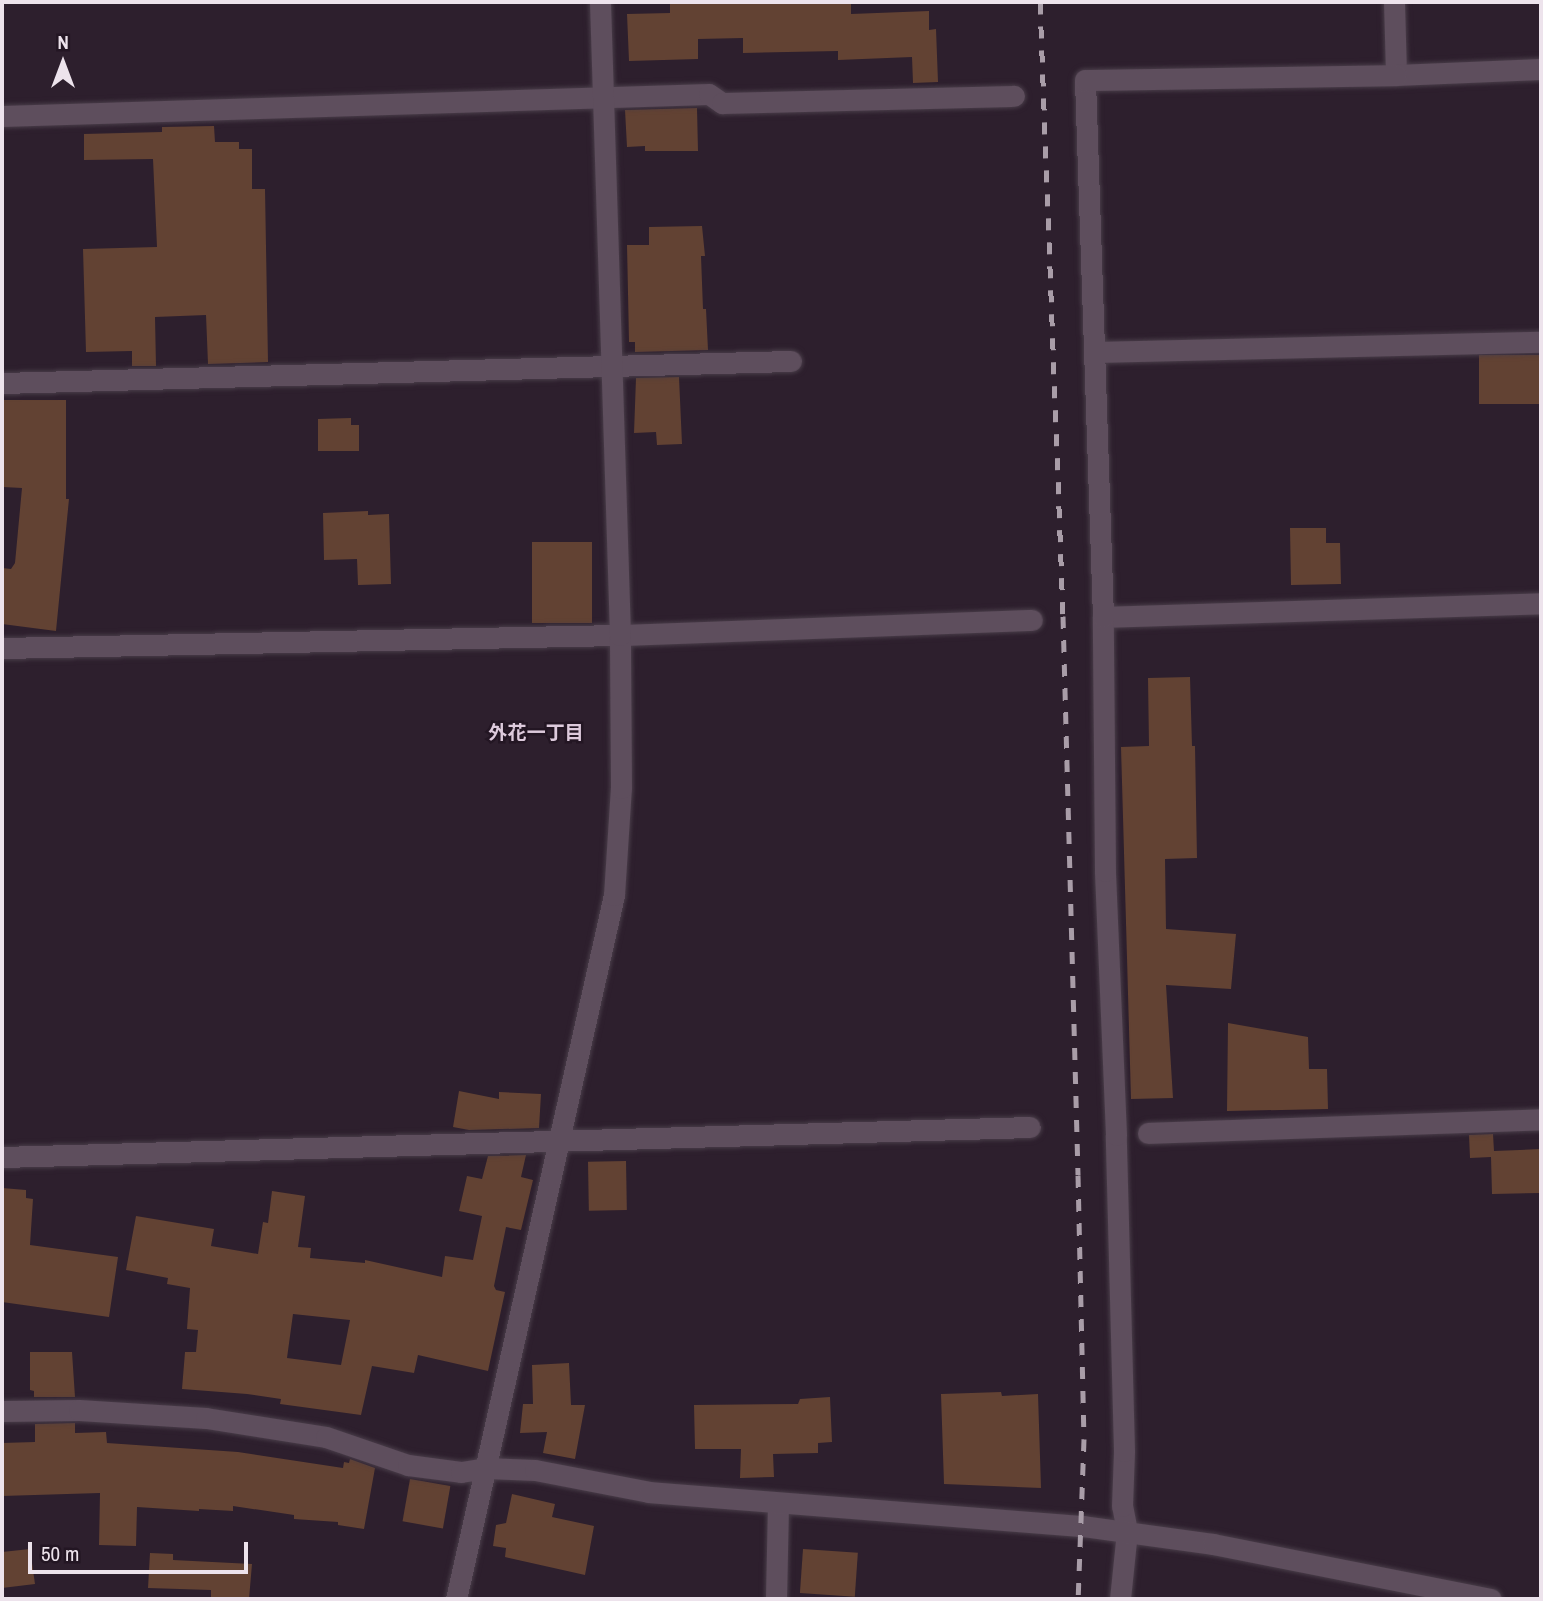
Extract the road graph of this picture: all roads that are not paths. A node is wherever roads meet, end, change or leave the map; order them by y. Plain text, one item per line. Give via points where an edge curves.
1 (600, 2) edge
2 (1394, 2) edge
3 (1541, 69) edge
4 (1396, 75) junction
5 (1014, 96) dead end
6 (604, 99) junction
7 (2, 116) edge
8 (1541, 342) edge
9 (1094, 352) junction
10 (791, 361) dead end
11 (611, 365) junction
12 (2, 383) edge
13 (1541, 603) edge
14 (1103, 617) junction
15 (1032, 620) dead end
16 (620, 635) junction
17 (2, 648) edge
18 (1541, 1119) edge
19 (1030, 1127) dead end
20 (1148, 1133) dead end
21 (561, 1141) junction
22 (2, 1157) edge
23 (2, 1411) edge
24 (486, 1468) junction
25 (778, 1503) junction
26 (1127, 1531) junction
27 (1449, 1596) edge
28 (456, 1599) edge
29 (776, 1599) edge
30 (1120, 1599) edge
31 (1491, 1599) edge

1 - 6 street
2 - 4 street
3 - 4 street
4 - 9 street via 1086,80
5 - 6 street via 722,103 709,94
6 - 7 street
6 - 11 street
8 - 9 street
9 - 14 street
10 - 11 street
11 - 12 street
11 - 16 street
13 - 14 street
14 - 26 street via 1105,871 1122,1506
15 - 16 street
16 - 17 street
16 - 21 street via 621,789 614,895
18 - 20 street
19 - 21 street
21 - 22 street
21 - 24 street
23 - 24 street via 79,1410 206,1418 326,1437 408,1465 461,1472
24 - 25 street via 535,1469 649,1492
24 - 28 street
25 - 26 street
25 - 29 street
26 - 27 street via 1213,1544
26 - 30 street
27 - 31 street

